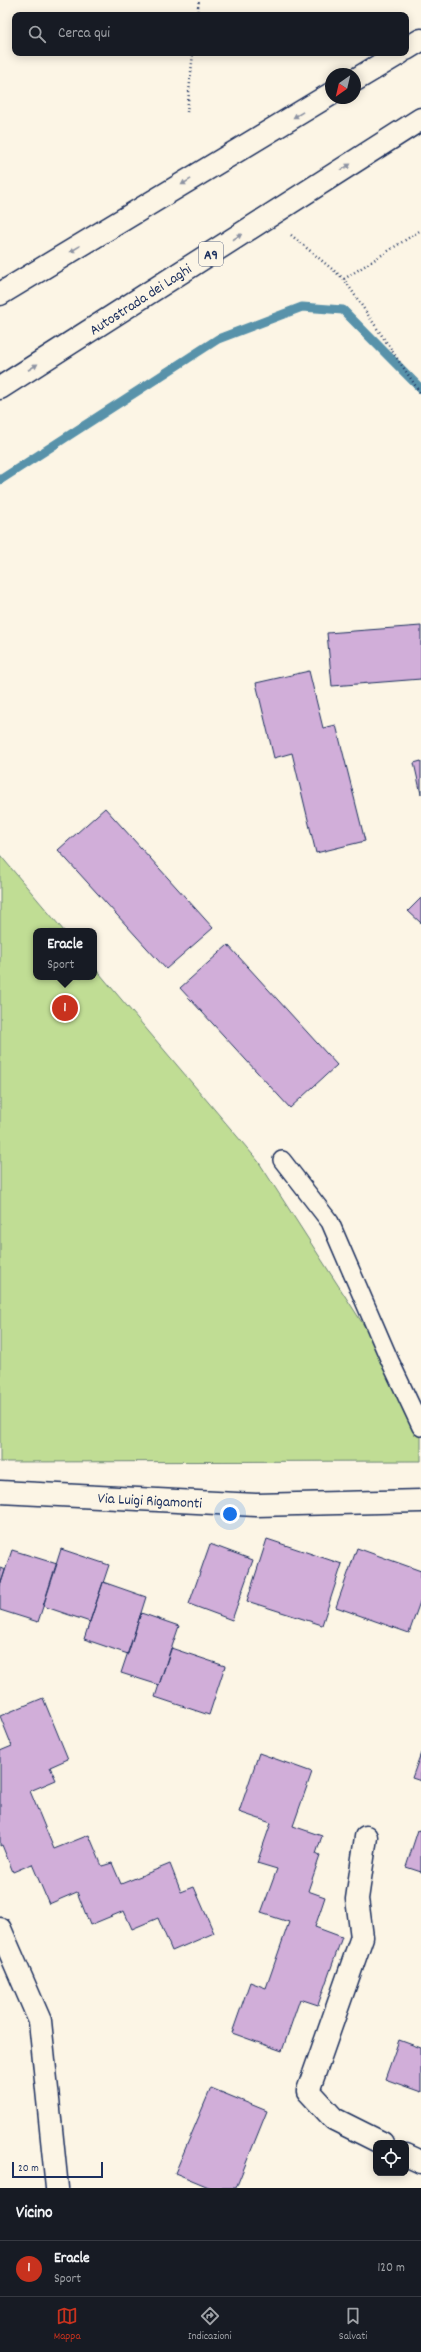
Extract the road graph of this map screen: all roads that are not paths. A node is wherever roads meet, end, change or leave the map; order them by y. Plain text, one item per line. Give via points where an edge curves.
1 (421, 40) edge
2 (409, 47) edge
3 (395, 56) edge
4 (361, 76) edge
5 (325, 98) edge
6 (421, 119) edge
7 (0, 294) edge
8 (0, 388) edge
9 (282, 1160) dead end
10 (421, 1427) edge
11 (0, 1492) edge
12 (421, 1501) edge
13 (366, 1837) dead end
14 (0, 1929) edge
15 (376, 2140) edge
16 (409, 2156) edge
17 (421, 2162) edge
18 (57, 2188) edge

1 - 2 main road
3 - 4 main road
5 -> 7 main road
8 -> 6 main road, Autostrada dei Laghi / A9
9 - 10 lane via 330,1222
11 - 12 main road, Via Luigi Rigamonti via 256,1505
13 - 15 main road via 357,1899 362,1937 308,2091 334,2119
14 - 18 main road via 40,2021
16 - 17 main road

